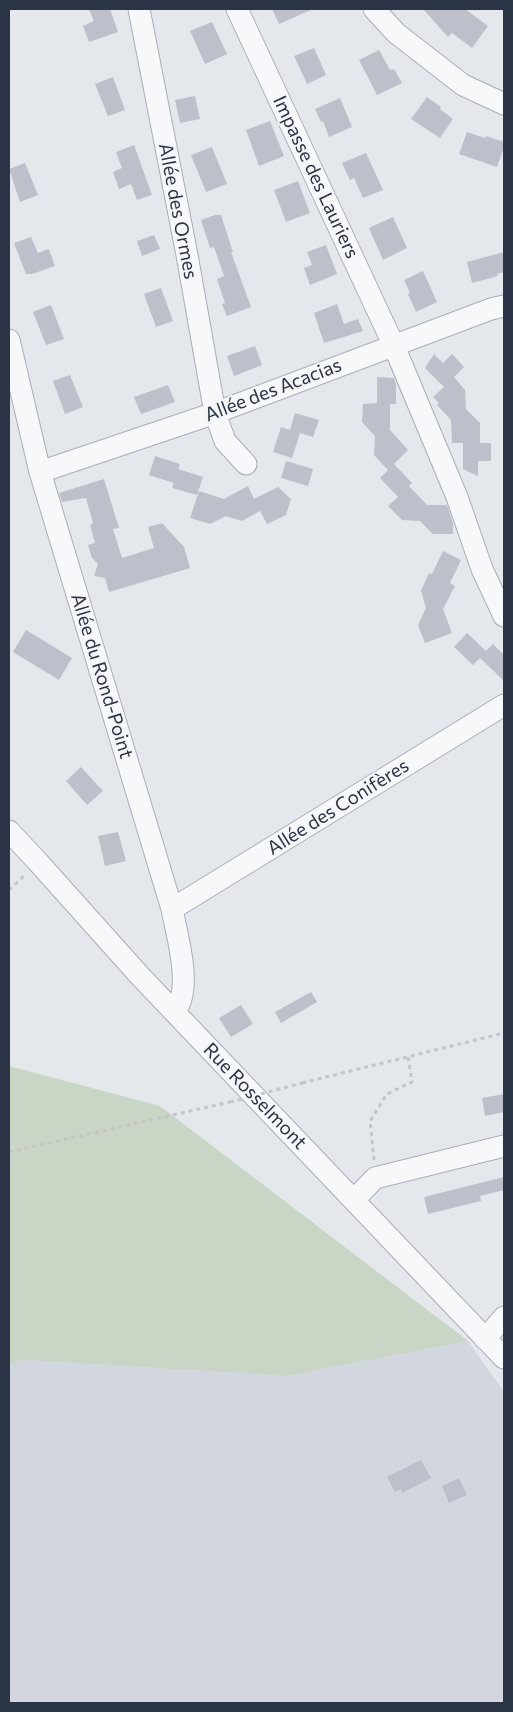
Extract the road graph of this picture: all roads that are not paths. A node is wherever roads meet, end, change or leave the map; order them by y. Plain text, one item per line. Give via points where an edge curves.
1 (139, 9) edge
2 (237, 9) edge
3 (374, 9) edge
4 (504, 104) edge
5 (504, 306) edge
6 (9, 340) edge
7 (394, 346) junction
8 (215, 413) junction
9 (246, 464) dead end
10 (40, 472) junction
11 (504, 616) edge
12 (504, 705) edge
13 (9, 831) edge
14 (172, 909) junction
15 (175, 1011) junction
16 (504, 1146) edge
17 (354, 1200) junction
18 (504, 1317) edge
19 (485, 1339) junction
20 (504, 1358) edge

1 - 8 street, Allée des Ormes
2 - 7 street, Impasse des Lauriers
3 - 4 street via 396,33 463,85
5 - 7 street, Allée des Acacias
6 - 10 street, Allée du Rond-Point
7 - 8 street, Allée des Acacias
7 - 11 street, Impasse des Lauriers
8 - 9 street, Allée des Ormes via 224,441
8 - 10 street, Allée des Acacias
10 - 14 street, Allée du Rond-Point
12 - 14 street, Allée des Conifères
13 - 15 street, Rue Rosselmont
14 - 15 street, Allée du Rond-Point via 184,971 180,1005
15 - 17 street, Rue Rosselmont
16 - 17 street via 375,1178
17 - 19 street, Rue Rosselmont
18 - 19 street
19 - 20 street, Rue Rosselmont

